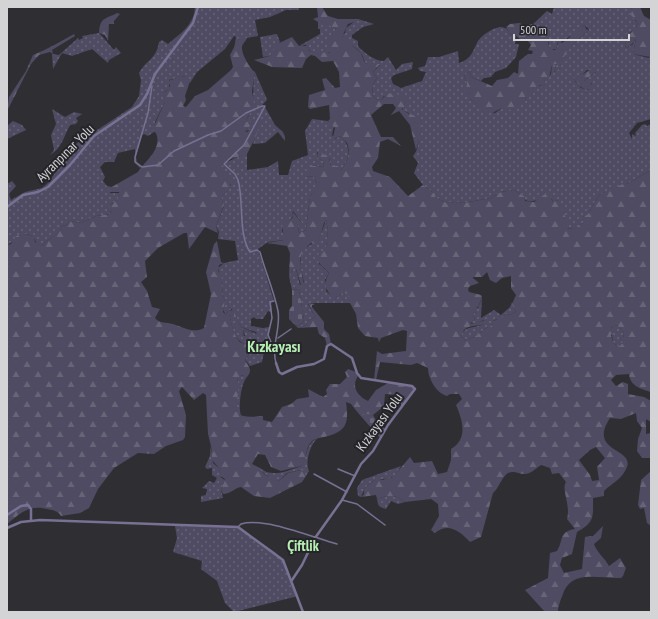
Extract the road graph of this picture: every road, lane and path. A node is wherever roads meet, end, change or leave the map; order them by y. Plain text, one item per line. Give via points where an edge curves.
1 (198, 7) edge
2 (151, 84) junction
3 (7, 207) edge
4 (274, 301) junction
5 (291, 329) dead end
6 (277, 339) junction
7 (274, 350) junction
8 (276, 363) joint
9 (338, 469) dead end
10 (314, 474) dead end
11 (355, 476) junction
12 (347, 492) junction
13 (342, 500) junction
14 (7, 514) edge
15 (31, 520) junction
16 (385, 525) dead end
17 (238, 527) junction
18 (7, 528) edge
19 (315, 538) junction
20 (337, 544) dead end
21 (292, 580) junction
22 (303, 612) edge

1 - 2 street, Ayranpınar Yolu via 193,23 155,74
2 - 3 street, Ayranpınar Yolu via 140,105 94,136 50,185 38,192 23,195
2 - 4 street via 149,109 135,157 136,162 142,167 158,164 174,151 221,131 246,114 265,106 244,145 224,164 238,180 248,250 260,252
4 - 6 street via 278,312
4 - 7 street via 270,302 272,318 268,333
5 - 6 street
6 - 7 street
7 - 8 street
8 - 11 street, Kızkayası Yolu via 282,374 297,367 314,364 324,359 327,346 331,344 352,358 357,374 361,378 414,388
9 - 11 street
10 - 12 street
11 - 12 street, Kızkayası Yolu
12 - 13 street, Kızkayası Yolu
13 - 16 street via 357,504
13 - 19 street, Kızkayası Yolu
14 - 15 street via 28,505 31,509
15 - 17 street
15 - 18 street
17 - 19 street via 245,523 259,523
17 - 21 street via 281,558
19 - 20 street
19 - 21 street, Kızkayası Yolu
21 - 22 street

